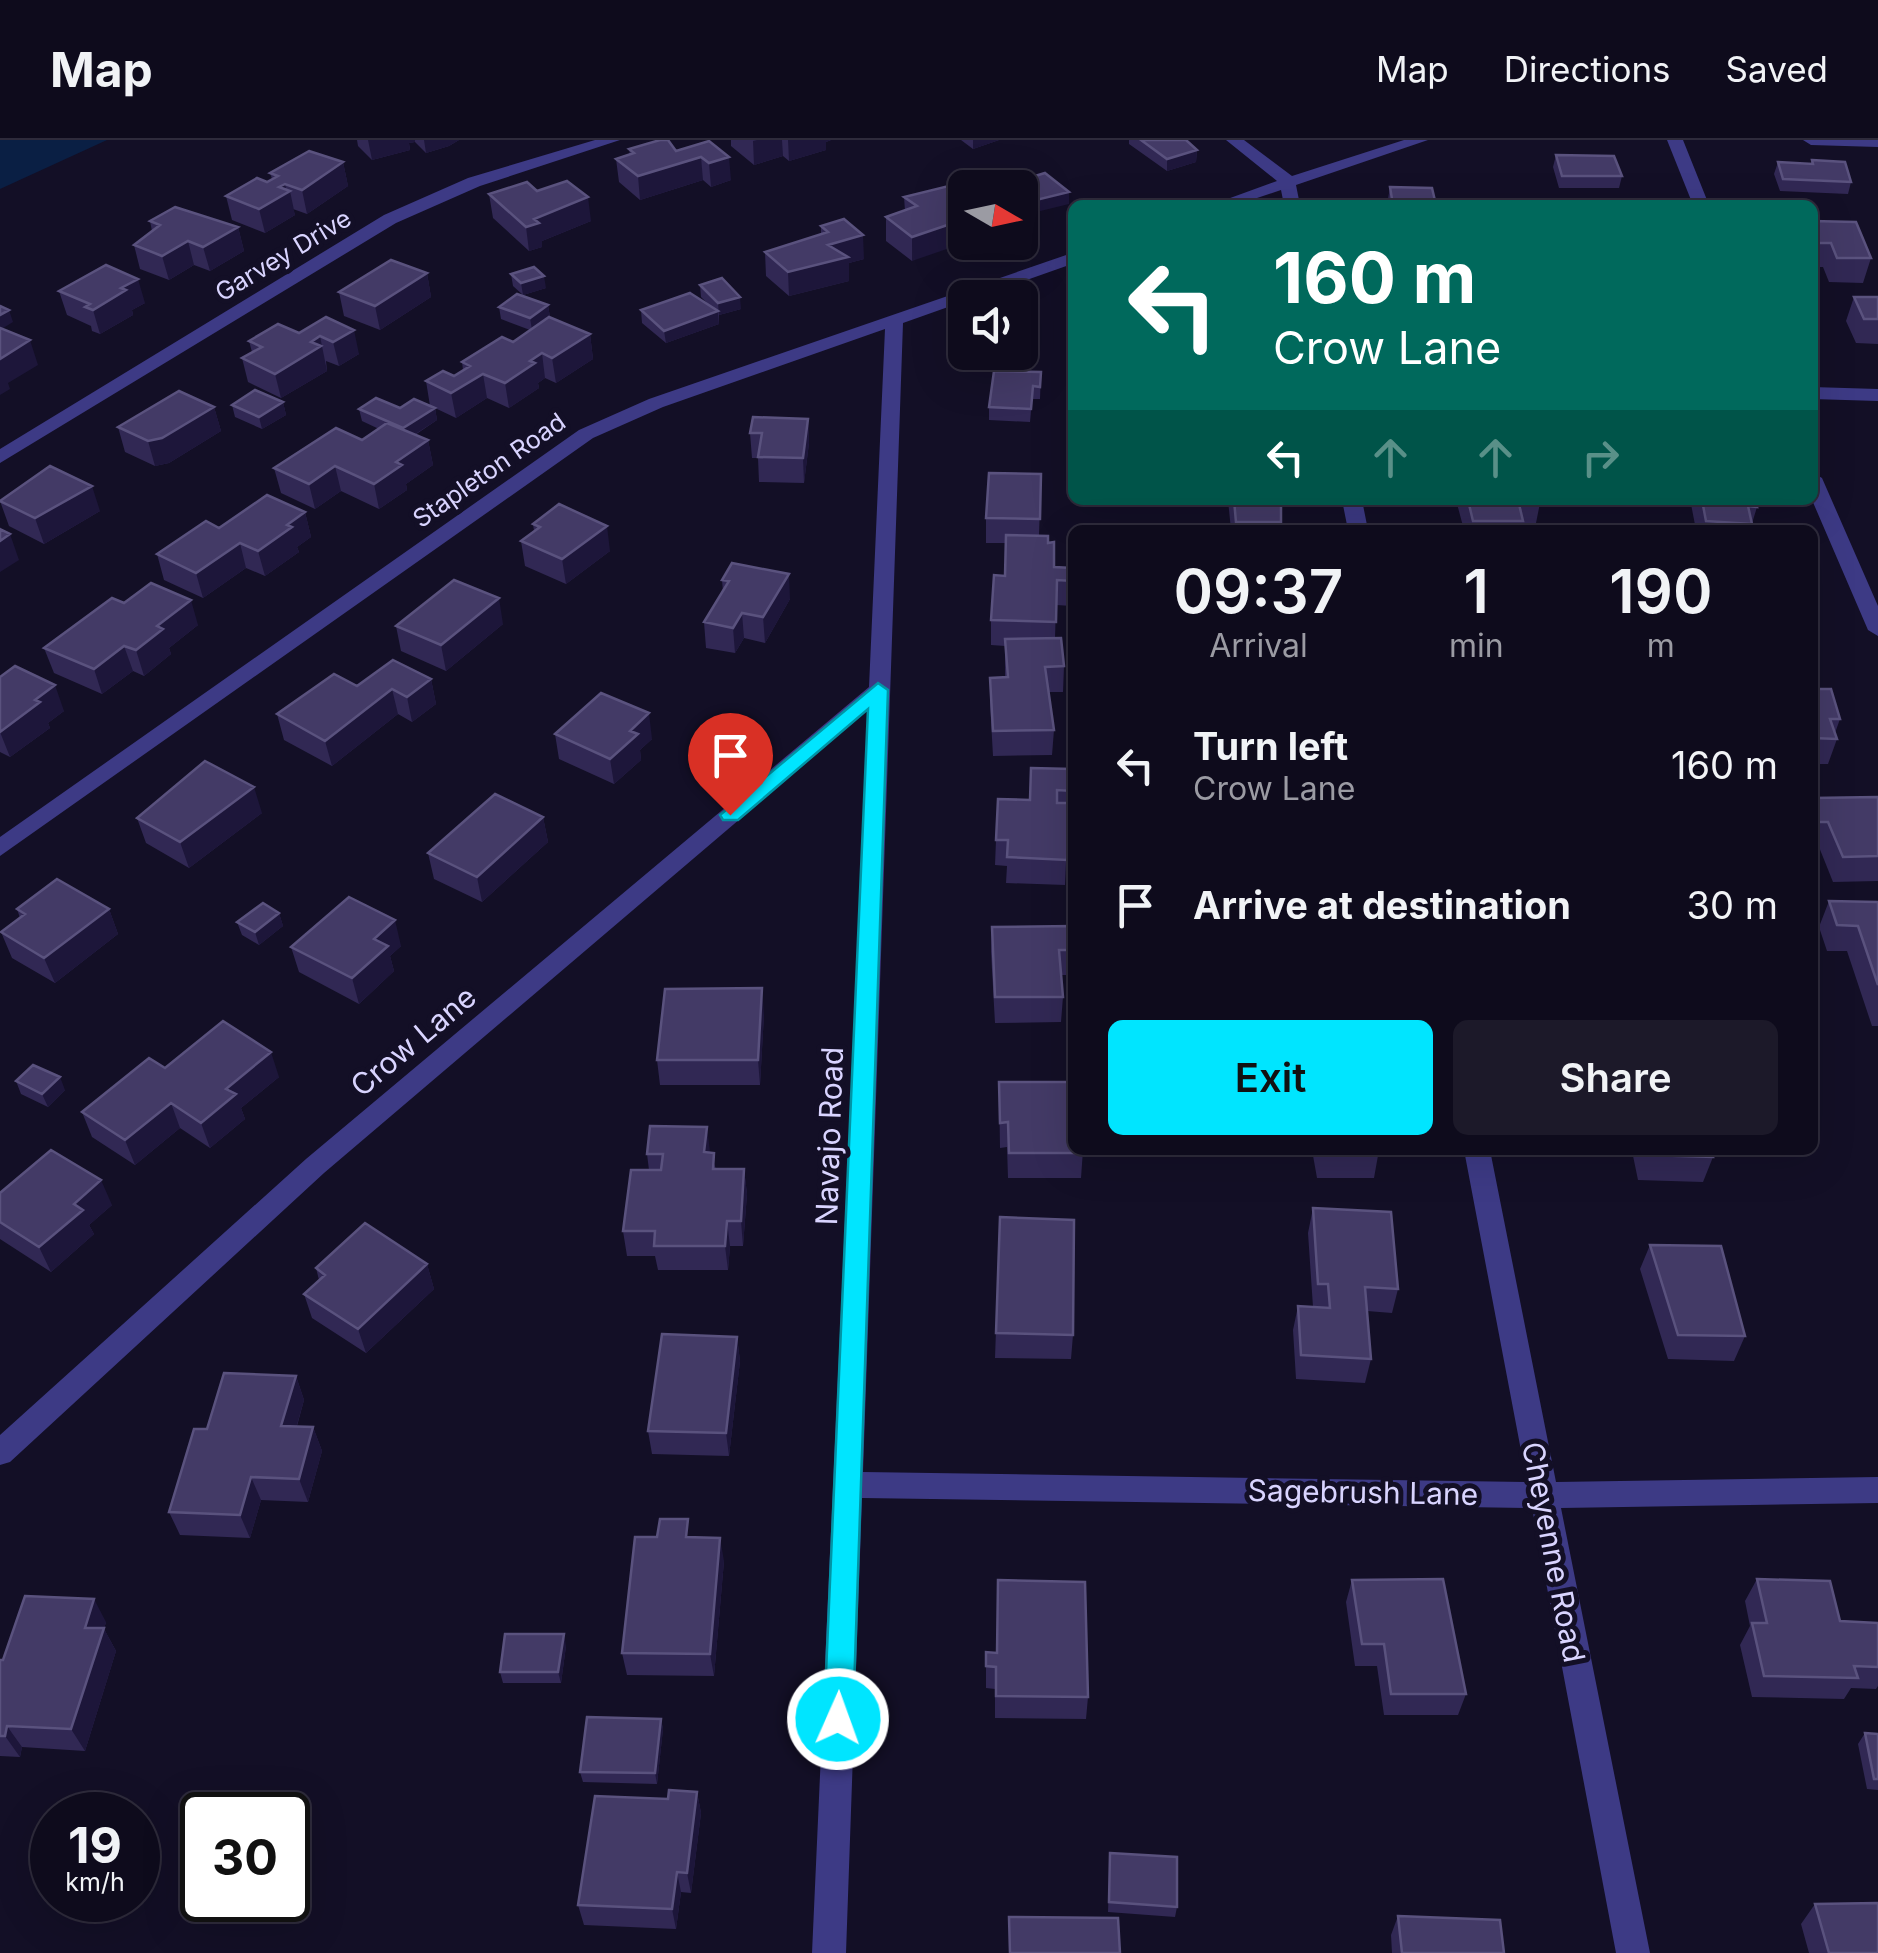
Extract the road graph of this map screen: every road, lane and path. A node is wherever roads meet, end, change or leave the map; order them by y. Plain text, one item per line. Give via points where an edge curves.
1 (612, 140) edge
2 (1234, 140) edge
3 (1420, 140) edge
4 (1675, 140) edge
5 (1811, 140) edge
6 (1878, 142) edge
7 (1287, 180) junction
8 (1233, 200) edge
9 (1291, 200) edge
10 (1699, 200) edge
11 (1068, 259) edge
12 (894, 322) junction
13 (1818, 393) edge
14 (1878, 395) edge
15 (0, 457) edge
16 (1818, 492) edge
17 (1878, 630) edge
18 (878, 690) junction
19 (0, 848) edge
20 (1478, 1155) edge
21 (0, 1453) edge
22 (848, 1486) junction
23 (1878, 1490) edge
24 (1543, 1495) junction
25 (829, 1953) edge
26 (1633, 1953) edge

1 - 15 street, Garvey Drive via 474,182 390,219
2 - 7 street
3 - 7 street
4 - 10 street
5 - 6 street
7 - 8 street
7 - 9 street
11 - 12 street, Stapleton Road
12 - 18 street, Navajo Road
12 - 19 street, Stapleton Road via 656,402 586,434
13 - 14 street
16 - 17 street
18 - 21 street, Crow Lane via 315,1166
18 - 22 street, Navajo Road
20 - 24 street, Cheyenne Road
22 - 24 street, Sagebrush Lane
22 - 25 street, Navajo Road
23 - 24 street, Sagebrush Lane
24 - 26 street, Cheyenne Road

